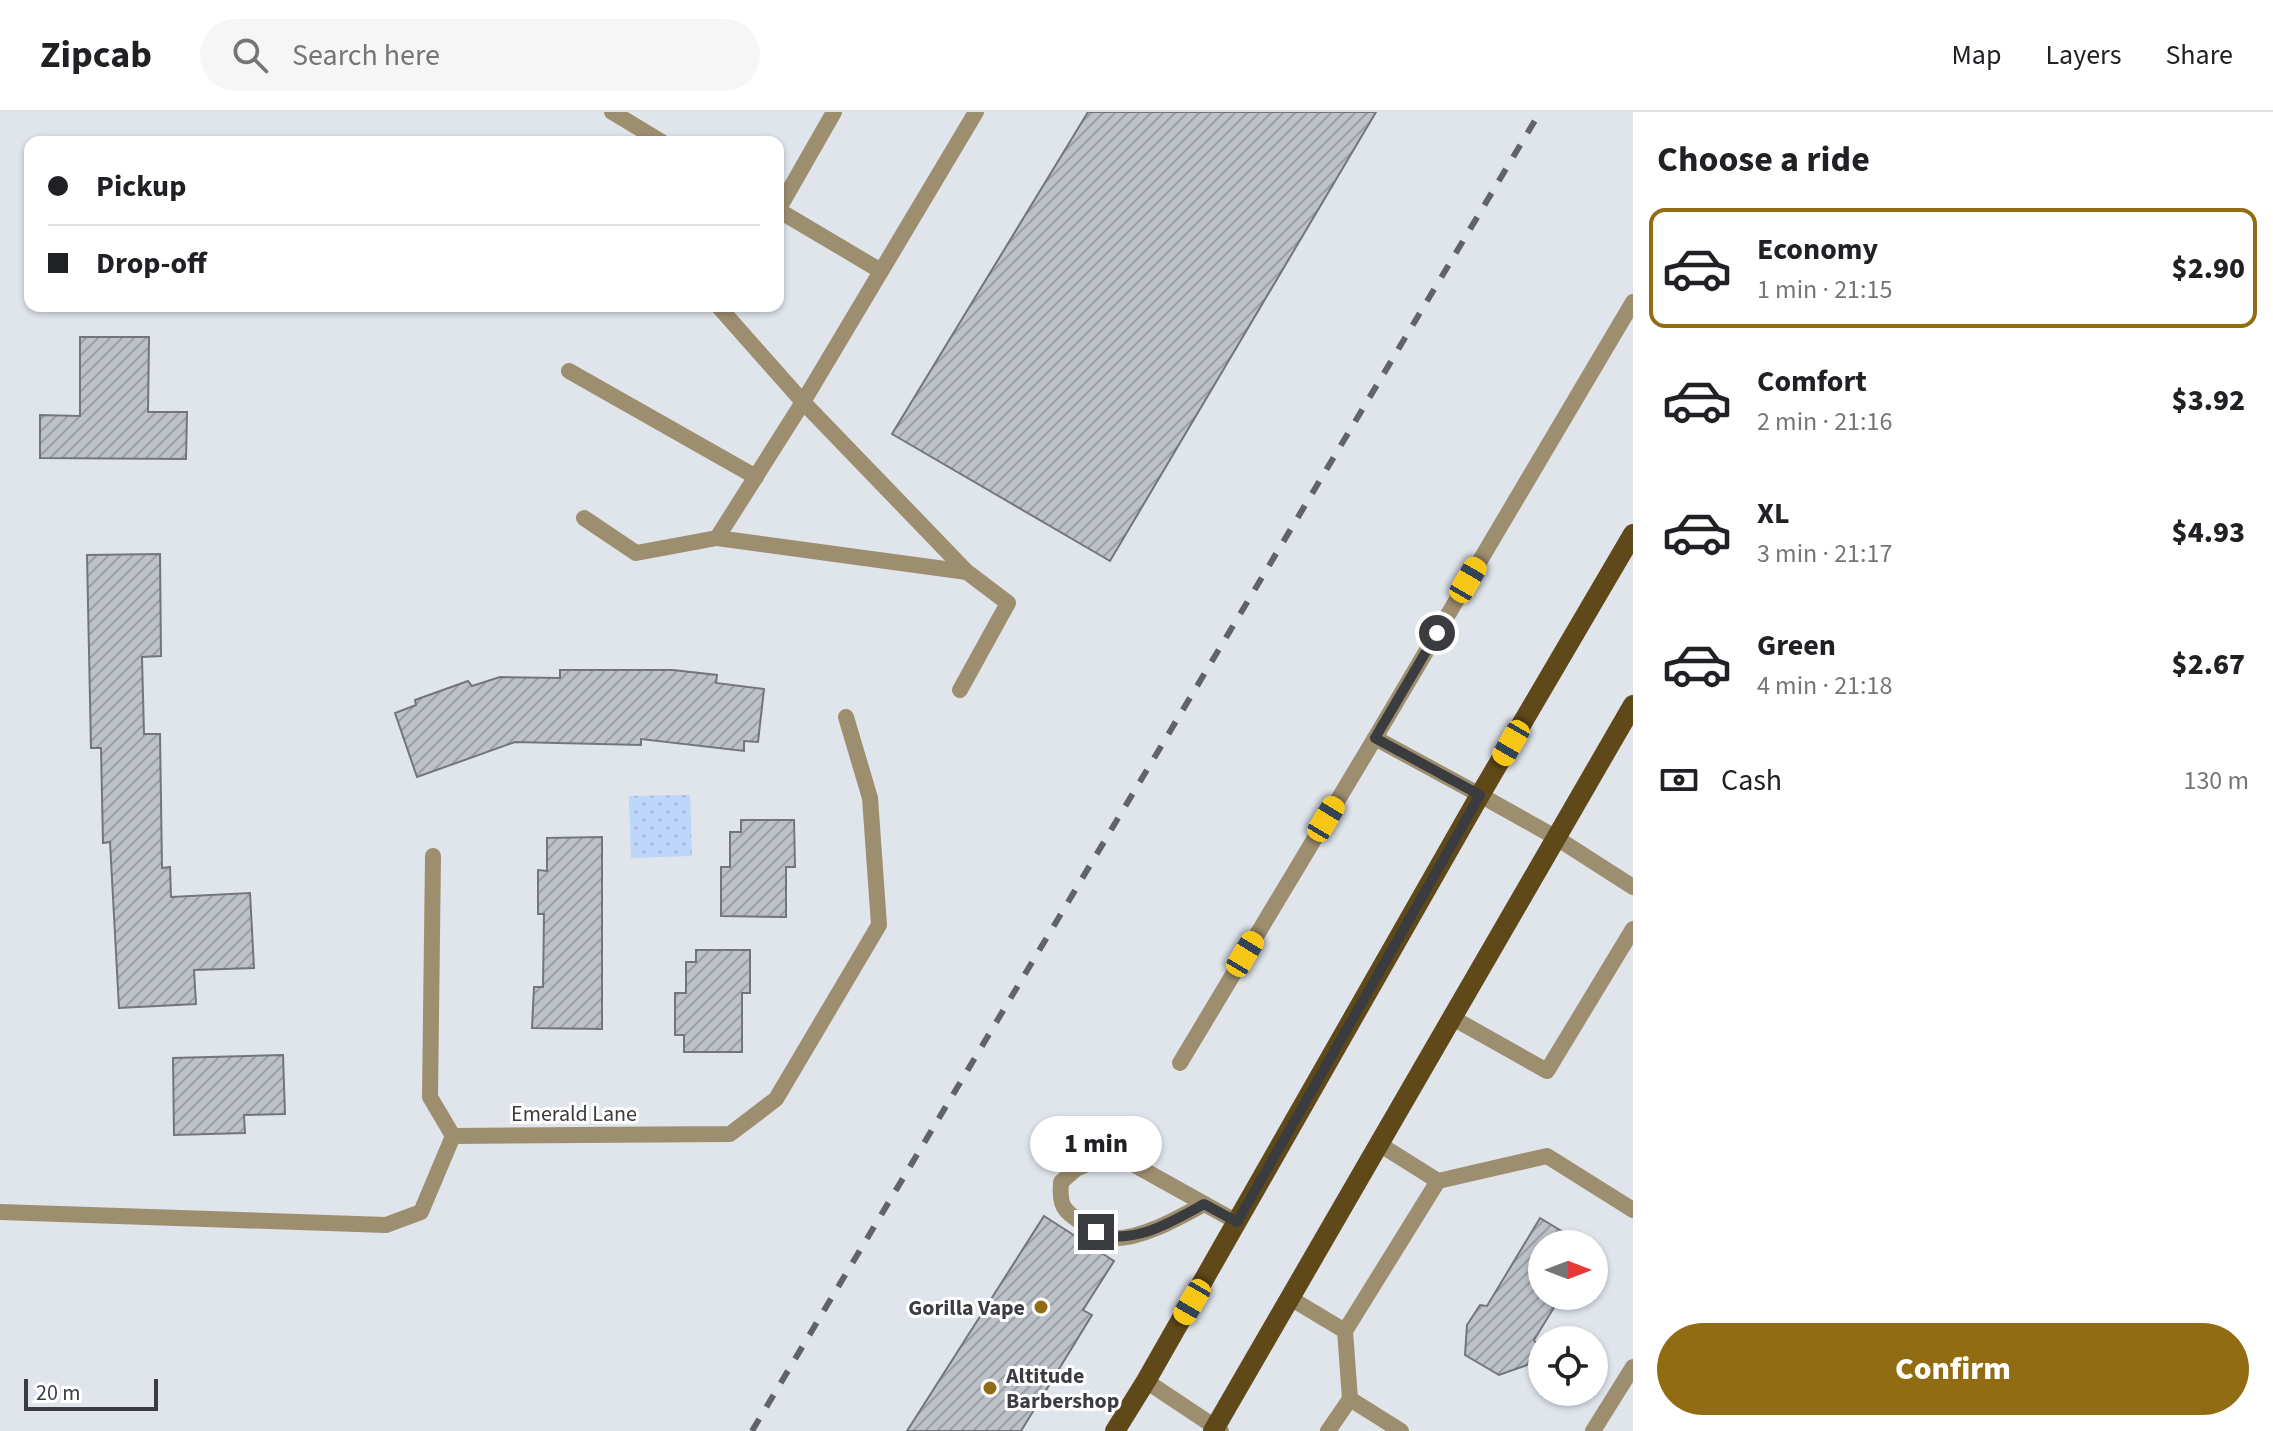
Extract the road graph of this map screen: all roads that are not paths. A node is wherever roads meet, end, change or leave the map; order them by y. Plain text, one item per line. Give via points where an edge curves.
1 (612, 112) edge
2 (834, 112) edge
3 (976, 112) edge
4 (652, 136) edge
5 (784, 200) edge
6 (784, 214) edge
7 (881, 271) junction
8 (1633, 302) edge
9 (723, 312) edge
10 (569, 371) dead end
11 (803, 402) junction
12 (756, 477) junction
13 (584, 518) dead end
14 (1633, 534) edge
15 (717, 538) junction
16 (967, 572) junction
17 (960, 690) dead end
18 (1633, 705) edge
19 (846, 717) dead end
20 (1375, 738) junction
21 (1480, 795) junction
22 (1555, 837) junction
23 (433, 856) dead end
24 (1633, 887) edge
25 (1633, 929) edge
26 (1451, 1017) junction
27 (1180, 1063) dead end
28 (453, 1136) junction
29 (1379, 1144) junction
30 (1438, 1181) junction
31 (1204, 1204) junction
32 (1633, 1210) edge
33 (0, 1212) edge
34 (1237, 1222) junction
35 (1290, 1298) junction
36 (1345, 1331) junction
37 (1633, 1367) edge
38 (1146, 1381) junction
39 (1350, 1399) junction
40 (1216, 1430) edge
41 (1115, 1431) edge
42 (1328, 1431) edge
43 (1401, 1431) edge
44 (1593, 1431) edge

1 - 4 street
2 - 5 street
3 - 7 street
6 - 7 street
7 - 11 street
8 - 20 street
9 - 11 street
10 - 12 street
11 - 12 street
11 - 16 street
12 - 15 street
13 - 15 street via 636,553
14 - 21 main road
15 - 16 street
16 - 17 street via 1008,603
18 - 22 main road
19 - 28 street, Emerald Lane via 870,798 879,925 776,1099 730,1134
20 - 21 street
20 - 27 street
21 - 22 street
21 - 34 main road
22 - 24 street
22 - 26 main road
23 - 28 street via 430,1097
25 - 26 street via 1547,1071
26 - 29 main road
28 - 33 street via 421,1212 386,1225
29 - 30 street
29 - 35 main road
30 - 32 street via 1547,1156
30 - 36 street
31 - 31 street via 1163,1227 1110,1238 1068,1213 1059,1200 1061,1182 1076,1169 1113,1153
31 - 34 street
34 - 38 main road
35 - 36 street
35 - 40 main road
36 - 39 street
37 - 44 street
38 - 40 street
38 - 41 main road
39 - 42 street
39 - 43 street

